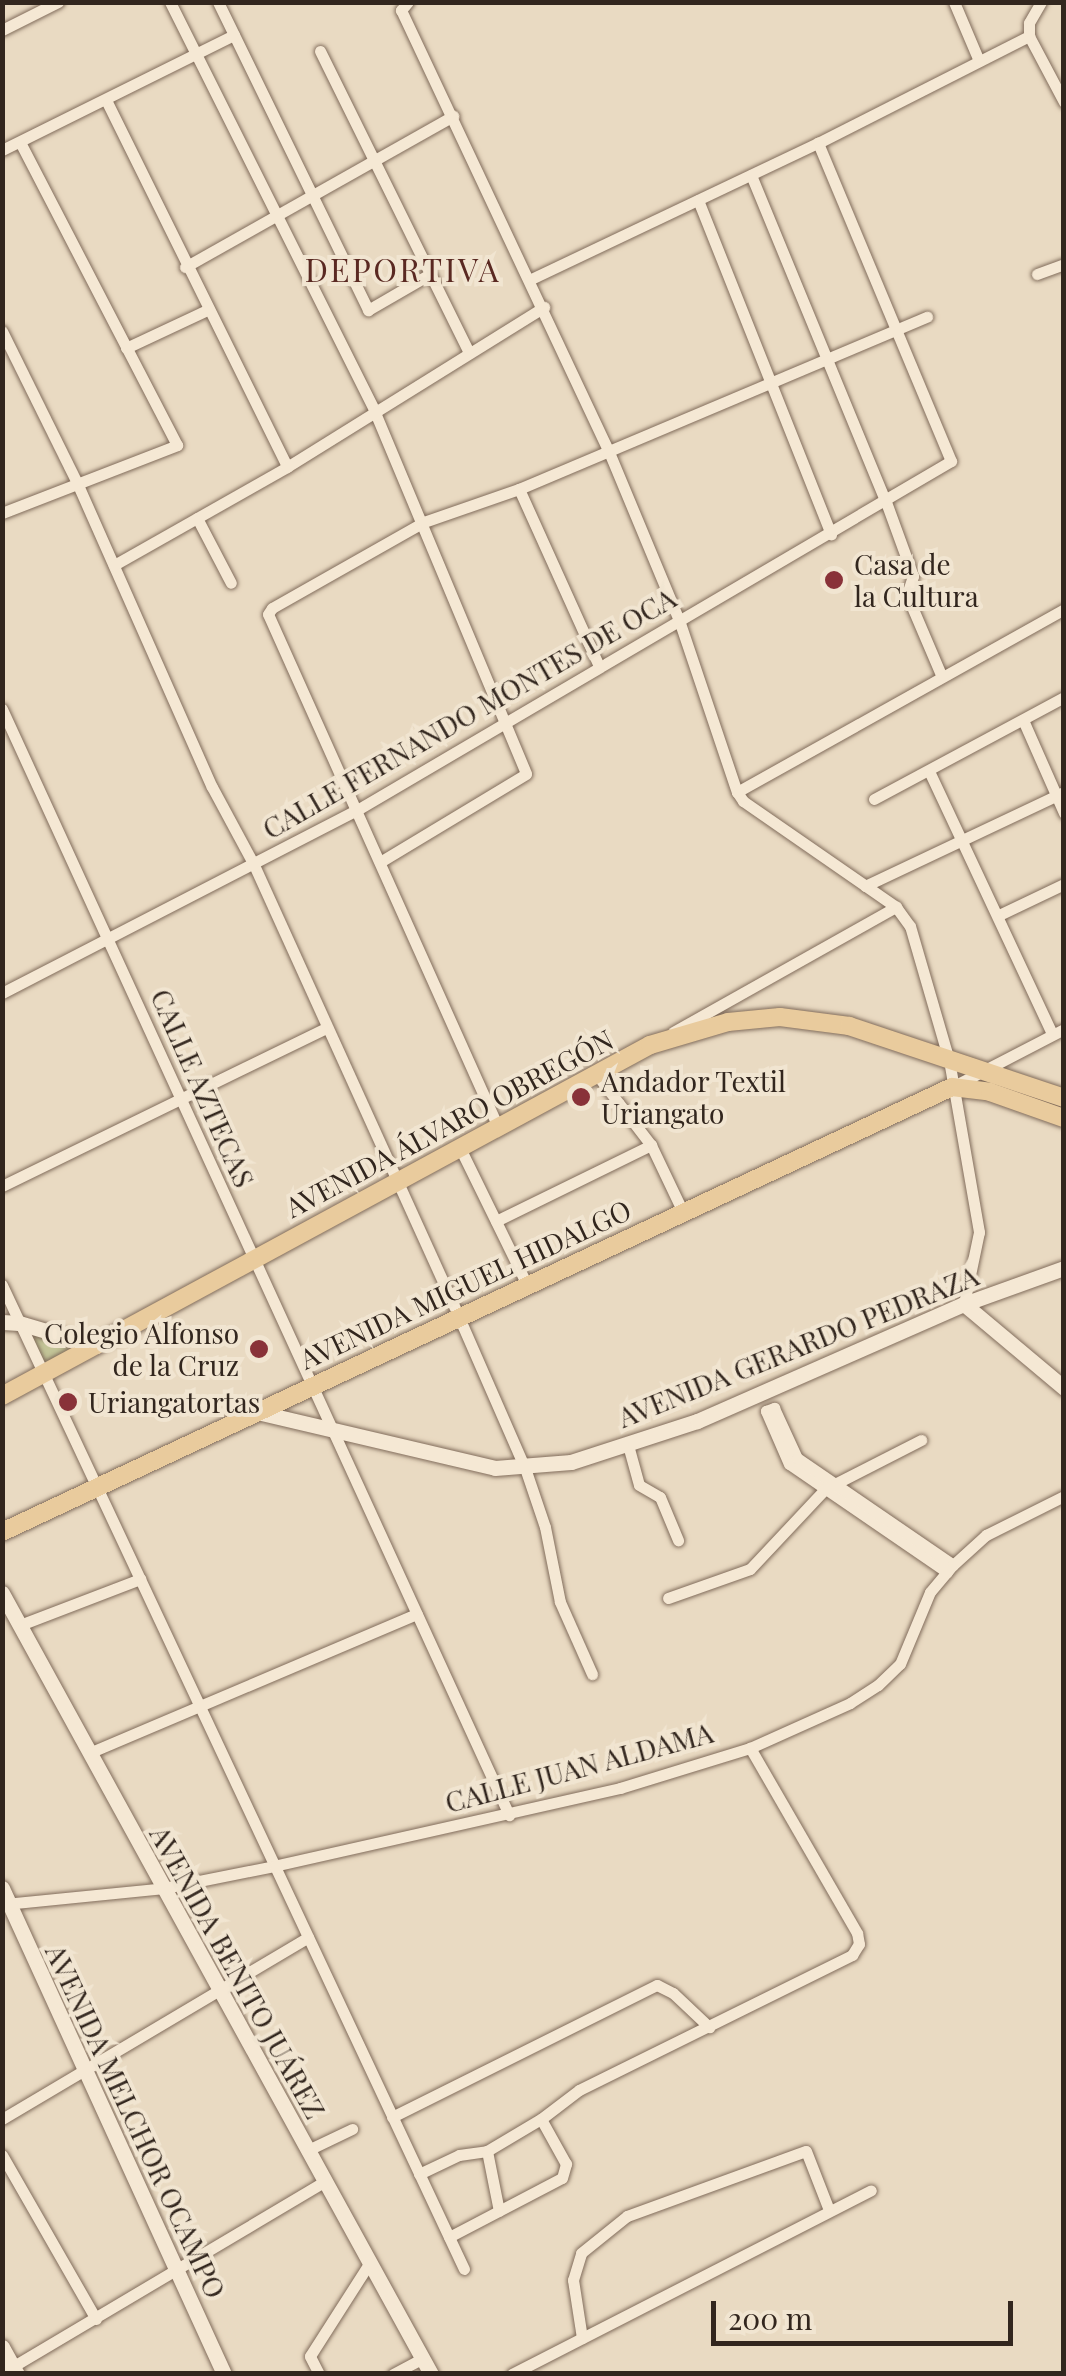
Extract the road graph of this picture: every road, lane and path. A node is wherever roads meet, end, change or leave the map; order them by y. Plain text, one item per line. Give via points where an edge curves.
1 (58, 2) edge
2 (170, 2) edge
3 (218, 2) edge
4 (408, 2) edge
5 (954, 2) edge
6 (1041, 2) edge
7 (2, 30) edge
8 (234, 35) junction
9 (1029, 36) junction
10 (320, 51) dead end
11 (198, 56) junction
12 (979, 61) junction
13 (106, 100) junction
14 (1064, 102) edge
15 (453, 116) junction
16 (20, 142) junction
17 (818, 144) junction
18 (2, 150) edge
19 (374, 162) junction
20 (751, 175) junction
21 (312, 198) junction
22 (698, 200) junction
23 (277, 218) junction
24 (1064, 264) edge
25 (185, 267) junction
26 (430, 274) junction
27 (1037, 274) dead end
28 (529, 280) junction
29 (544, 307) junction
30 (207, 310) junction
31 (927, 318) dead end
32 (2, 330) edge
33 (896, 331) junction
34 (126, 348) junction
35 (469, 352) junction
36 (830, 360) junction
37 (770, 385) junction
38 (374, 410) junction
39 (609, 452) junction
40 (287, 467) junction
41 (78, 485) junction
42 (519, 489) junction
43 (886, 502) junction
44 (2, 512) edge
45 (197, 518) junction
46 (424, 522) junction
47 (831, 536) junction
48 (114, 565) junction
49 (231, 584) dead end
50 (1064, 609) edge
51 (679, 620) junction
52 (598, 666) junction
53 (942, 677) junction
54 (1064, 697) edge
55 (2, 708) edge
56 (1022, 720) junction
57 (505, 722) junction
58 (9, 739) edge
59 (929, 771) junction
60 (737, 792) junction
61 (1060, 794) edge
62 (874, 800) dead end
63 (357, 810) junction
64 (1064, 813) edge
65 (961, 837) junction
66 (380, 862) junction
67 (254, 865) junction
68 (1064, 884) edge
69 (865, 886) junction
70 (896, 907) junction
71 (999, 915) junction
72 (109, 941) junction
73 (2, 993) edge
74 (326, 1028) junction
75 (1058, 1031) edge
76 (650, 1045) junction
77 (948, 1060) junction
78 (988, 1070) junction
79 (596, 1074) junction
80 (952, 1087) junction
81 (180, 1098) junction
82 (1064, 1098) edge
83 (1064, 1118) edge
84 (498, 1128) junction
85 (651, 1145) junction
86 (460, 1148) junction
87 (396, 1183) junction
88 (2, 1186) edge
89 (683, 1212) junction
90 (496, 1221) junction
91 (254, 1260) junction
92 (1064, 1268) edge
93 (2, 1285) edge
94 (527, 1285) junction
95 (964, 1304) junction
96 (458, 1315) junction
97 (11, 1322) edge
98 (97, 1346) junction
99 (44, 1374) junction
100 (313, 1385) junction
101 (1064, 1388) edge
102 (2, 1396) edge
103 (257, 1412) junction
104 (336, 1434) junction
105 (921, 1440) dead end
106 (628, 1445) junction
107 (525, 1468) junction
108 (831, 1486) junction
109 (97, 1487) junction
110 (1064, 1496) edge
111 (2, 1532) edge
112 (678, 1540) dead end
113 (950, 1568) junction
114 (140, 1579) junction
115 (2, 1593) edge
116 (668, 1598) dead end
117 (417, 1614) junction
118 (20, 1625) junction
119 (592, 1674) dead end
120 (200, 1706) junction
121 (750, 1748) junction
122 (89, 1754) junction
123 (509, 1814) junction
124 (274, 1866) junction
125 (164, 1888) junction
126 (5, 1899) edge
127 (308, 1937) junction
128 (219, 1989) junction
129 (708, 2027) junction
130 (84, 2070) junction
131 (392, 2116) junction
132 (2, 2119) edge
133 (541, 2119) junction
134 (352, 2129) dead end
135 (308, 2150) junction
136 (487, 2150) junction
137 (2, 2155) edge
138 (419, 2174) junction
139 (325, 2180) junction
140 (871, 2190) dead end
141 (830, 2210) junction
142 (499, 2211) junction
143 (449, 2238) junction
144 (370, 2262) junction
145 (464, 2269) dead end
146 (178, 2272) junction
147 (96, 2319) junction
148 (582, 2338) junction
149 (2, 2348) edge
150 (423, 2358) junction
151 (11, 2371) edge
152 (224, 2374) edge
153 (318, 2374) edge
154 (393, 2374) edge
155 (431, 2374) edge
156 (512, 2374) edge

1 - 7 street
2 - 11 street
3 - 8 street
4 - 15 street via 401,10
5 - 12 street
6 - 9 street
8 - 11 street
8 - 21 street
9 - 12 street
9 - 14 street
10 - 19 street
11 - 13 street
11 - 23 street
12 - 17 street
13 - 16 street
13 - 25 street
15 - 19 street
15 - 28 street
16 - 18 street
16 - 34 street
17 - 20 street
17 - 33 street
19 - 21 street
19 - 26 street
20 - 22 street
20 - 36 street
21 - 23 street
21 - 26 street via 368,310
22 - 28 street
22 - 37 street
23 - 25 street
23 - 38 street
24 - 27 street
25 - 30 street
26 - 35 street
28 - 29 street
29 - 35 street
29 - 39 street
30 - 34 street
30 - 40 street
31 - 33 street
32 - 41 street
33 - 36 street
33 - 43 street, CALLE FERNANDO MONTES DE OCA via 952,461
34 - 41 street via 177,445
35 - 38 street
36 - 37 street
36 - 43 street
37 - 39 street
37 - 47 street
38 - 40 street
38 - 46 street
39 - 42 street
39 - 51 street
40 - 45 street
41 - 44 street
41 - 48 street
42 - 46 street
42 - 52 street
43 - 47 street, CALLE FERNANDO MONTES DE OCA
43 - 53 street via 914,576 907,595
45 - 48 street
45 - 49 street
46 - 57 street
46 - 63 street via 268,614
47 - 51 street, CALLE FERNANDO MONTES DE OCA
48 - 67 street via 212,788
50 - 53 street
51 - 52 street, CALLE FERNANDO MONTES DE OCA
51 - 60 street
52 - 57 street, CALLE FERNANDO MONTES DE OCA
53 - 60 street
54 - 56 street
55 - 58 street, CALLE AZTECAS
56 - 59 street
56 - 61 street
57 - 63 street, CALLE FERNANDO MONTES DE OCA
57 - 66 street via 526,774
58 - 72 street, CALLE AZTECAS
59 - 62 street
59 - 65 street
60 - 69 street
61 - 64 street
61 - 65 street
63 - 66 street
63 - 67 street, CALLE FERNANDO MONTES DE OCA
65 - 69 street
65 - 71 street
66 - 84 street
67 - 72 street, CALLE FERNANDO MONTES DE OCA
67 - 74 street
68 - 71 street
69 - 70 street
70 - 76 street
70 - 77 street via 910,926
71 - 75 street
72 - 73 street, CALLE FERNANDO MONTES DE OCA
72 - 81 street, CALLE AZTECAS
74 - 81 street
74 - 87 street
75 - 78 street
76 - 77 main road, AVENIDA ÁLVARO OBREGÓN via 728,1022 780,1016 849,1026
76 - 79 main road, AVENIDA ÁLVARO OBREGÓN
77 - 78 main road, AVENIDA ÁLVARO OBREGÓN
77 - 80 street
78 - 80 street
78 - 82 main road, AVENIDA ÁLVARO OBREGÓN
79 - 84 main road, AVENIDA ÁLVARO OBREGÓN
79 - 85 street
80 - 83 main road via 990,1092
80 - 89 main road, AVENIDA MIGUEL HIDALGO
80 - 95 street via 980,1232
81 - 88 street
81 - 91 street, CALLE AZTECAS
84 - 86 main road, AVENIDA ÁLVARO OBREGÓN
85 - 89 street
85 - 90 street
86 - 87 main road, AVENIDA ÁLVARO OBREGÓN
86 - 90 street
87 - 91 main road, AVENIDA ÁLVARO OBREGÓN
87 - 96 street
89 - 94 main road, AVENIDA MIGUEL HIDALGO
90 - 94 street
91 - 98 main road, AVENIDA ÁLVARO OBREGÓN
91 - 100 street, CALLE AZTECAS
92 - 95 street, AVENIDA GERARDO PEDRAZA
93 - 97 street
94 - 96 main road, AVENIDA MIGUEL HIDALGO
95 - 101 street
95 - 106 street, AVENIDA GERARDO PEDRAZA
96 - 100 main road, AVENIDA MIGUEL HIDALGO
96 - 107 street
97 - 98 street
97 - 99 street
98 - 99 main road, AVENIDA ÁLVARO OBREGÓN
99 - 102 main road, AVENIDA ÁLVARO OBREGÓN
99 - 109 street
100 - 103 main road, AVENIDA MIGUEL HIDALGO
100 - 104 street, CALLE AZTECAS
103 - 104 street, AVENIDA GERARDO PEDRAZA
103 - 109 main road, AVENIDA MIGUEL HIDALGO
104 - 107 street, AVENIDA GERARDO PEDRAZA via 495,1468
104 - 117 street, CALLE AZTECAS
105 - 108 street
106 - 107 street, AVENIDA GERARDO PEDRAZA
106 - 112 street via 639,1484 660,1498
107 - 119 street via 560,1602
108 - 108 street via 797,1458 774,1408 766,1412 789,1464
108 - 113 street
108 - 116 street via 750,1568
109 - 111 main road, AVENIDA MIGUEL HIDALGO
109 - 114 street
110 - 113 street, CALLE JUAN ALDAMA via 986,1535
113 - 121 street, CALLE JUAN ALDAMA via 930,1592 900,1664 878,1686
114 - 118 street
114 - 120 street
115 - 118 street, AVENIDA BENITO JUÁREZ
117 - 120 street
117 - 123 street, CALLE AZTECAS
118 - 122 street, AVENIDA BENITO JUÁREZ
120 - 122 street
120 - 124 street
121 - 123 street, CALLE JUAN ALDAMA
121 - 129 street via 859,1944 852,1955
122 - 125 street, AVENIDA BENITO JUÁREZ
123 - 124 street, CALLE JUAN ALDAMA
124 - 125 street, CALLE JUAN ALDAMA
124 - 127 street
125 - 126 street, CALLE JUAN ALDAMA
125 - 128 street, AVENIDA BENITO JUÁREZ
126 - 130 street, AVENIDA MELCHOR OCAMPO
127 - 128 street
127 - 131 street
128 - 130 street
128 - 135 street, AVENIDA BENITO JUÁREZ
129 - 131 street via 657,1985
129 - 133 street via 579,2090
130 - 132 street
130 - 146 street, AVENIDA MELCHOR OCAMPO
131 - 138 street
133 - 136 street
133 - 142 street via 566,2164 562,2178
134 - 135 street
135 - 139 street, AVENIDA BENITO JUÁREZ
136 - 138 street
136 - 142 street
137 - 147 street
138 - 143 street
139 - 144 street, AVENIDA BENITO JUÁREZ
139 - 146 street
140 - 141 street
141 - 148 street
141 - 148 street via 806,2150 626,2216 582,2252 574,2280
142 - 143 street
143 - 145 street
144 - 150 street, AVENIDA BENITO JUÁREZ
144 - 153 street via 310,2356
146 - 147 street
146 - 152 street, AVENIDA MELCHOR OCAMPO
147 - 151 street
148 - 156 street
149 - 151 street
150 - 154 street
150 - 155 street, AVENIDA BENITO JUÁREZ

